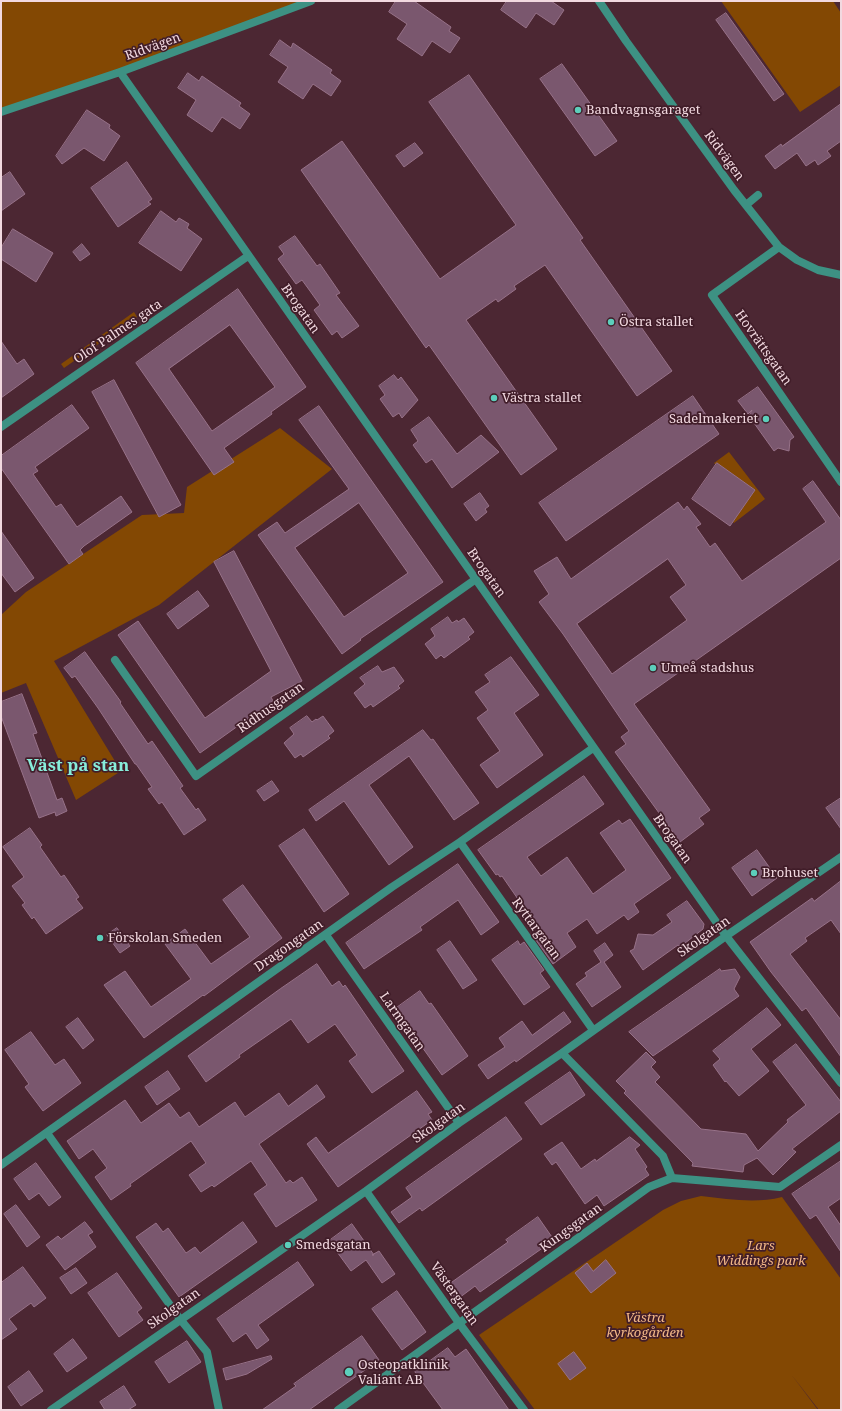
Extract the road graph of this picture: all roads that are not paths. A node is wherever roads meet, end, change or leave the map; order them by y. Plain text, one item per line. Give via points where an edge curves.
1 (311, 1) edge
2 (599, 1) edge
3 (120, 72) junction
4 (1, 112) edge
5 (758, 195) dead end
6 (746, 205) junction
7 (779, 247) junction
8 (248, 256) junction
9 (841, 275) edge
10 (1, 427) edge
11 (841, 482) edge
12 (476, 579) junction
13 (115, 660) dead end
14 (593, 748) junction
15 (460, 842) junction
16 (841, 857) edge
17 (326, 935) junction
18 (726, 936) junction
19 (593, 1030) junction
20 (562, 1053) junction
21 (841, 1083) edge
22 (459, 1123) junction
23 (47, 1133) junction
24 (841, 1145) edge
25 (1, 1165) edge
26 (672, 1178) junction
27 (366, 1191) junction
28 (180, 1319) junction
29 (459, 1323) junction
30 (51, 1410) edge
31 (219, 1410) edge
32 (338, 1410) edge
33 (524, 1410) edge

1 - 3 street, Ridvägen
2 - 6 street, Ridvägen
3 - 4 street, Ridvägen
3 - 8 street, Brogatan
5 - 6 street
6 - 7 street, Ridvägen
7 - 9 street, Ridvägen via 797,260 818,270
7 - 11 street, Hovrättsgatan via 712,295
8 - 10 street, Olof Palmes gata
8 - 12 street, Brogatan
12 - 13 street, Ridhusgatan via 196,776
12 - 14 street, Brogatan
14 - 15 street, Dragongatan
14 - 18 street, Brogatan
15 - 17 street, Dragongatan
15 - 19 street, Ryttargatan
16 - 18 street, Skolgatan
17 - 22 street, Larmgatan
17 - 23 street, Dragongatan
18 - 19 street, Skolgatan
18 - 21 street, Brogatan
19 - 20 street, Skolgatan
20 - 22 street, Skolgatan
20 - 26 street via 663,1156
22 - 27 street, Skolgatan
23 - 25 street, Dragongatan
23 - 28 street
24 - 26 street, Kungsgatan via 780,1187
26 - 29 street, Kungsgatan via 649,1187
27 - 28 street, Skolgatan
27 - 29 street, Västergatan
28 - 30 street, Skolgatan
28 - 31 street via 207,1352
29 - 32 street, Kungsgatan
29 - 33 street, Västergatan

